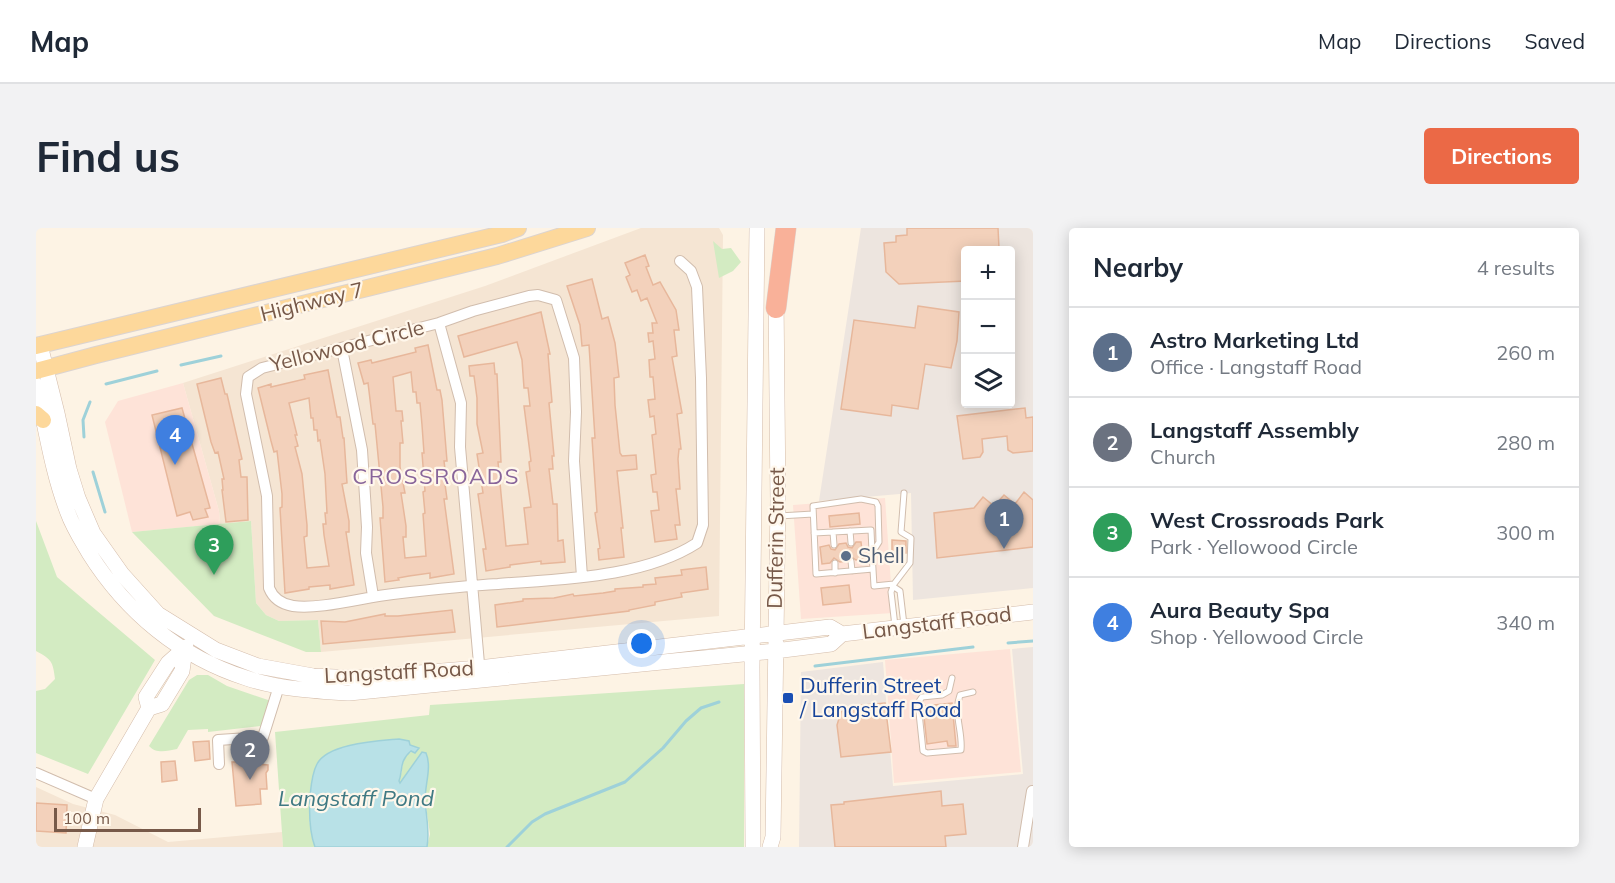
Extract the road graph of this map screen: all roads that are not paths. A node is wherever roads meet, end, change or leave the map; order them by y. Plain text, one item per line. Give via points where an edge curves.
1 (518, 228) edge
2 (587, 228) edge
3 (757, 228) edge
4 (777, 228) edge
5 (786, 228) edge
6 (680, 261) dead end
7 (776, 308) junction
8 (439, 323) junction
9 (38, 346) edge
10 (342, 349) junction
11 (41, 370) edge
12 (36, 385) edge
13 (39, 417) edge
14 (904, 493) dead end
15 (813, 514) junction
16 (778, 516) junction
17 (850, 531) junction
18 (833, 532) junction
19 (814, 533) junction
20 (850, 543) dead end
21 (834, 545) dead end
22 (872, 554) junction
23 (851, 561) dead end
24 (835, 563) dead end
25 (873, 569) junction
26 (852, 571) junction
27 (836, 573) junction
28 (582, 578) junction
29 (471, 586) junction
30 (894, 586) junction
31 (373, 597) junction
32 (1033, 612) edge
33 (899, 627) junction
34 (775, 634) junction
35 (842, 634) junction
36 (189, 644) junction
37 (752, 644) junction
38 (775, 651) junction
39 (480, 674) junction
40 (952, 678) dead end
41 (279, 686) junction
42 (972, 692) dead end
43 (219, 764) dead end
44 (36, 773) edge
45 (1032, 791) edge
46 (96, 798) junction
47 (85, 847) edge
48 (753, 847) edge
49 (770, 847) edge
50 (1023, 847) edge

1 - 9 main road, Highway 7
2 - 11 main road, Highway 7 via 497,256
3 - 37 main road, Dufferin Street
4 - 7 main road, Dufferin Street
5 - 7 highway
6 - 28 street, Yellowood Circle via 691,271 697,287 704,505 700,536 689,549 666,559
7 - 16 main road, Dufferin Street
8 - 10 street, Yellowood Circle
8 - 28 street, Yellowood Circle via 529,296 556,300 574,358 574,461
8 - 29 street via 461,403 460,447
9 - 11 main road, Langstaff Road
10 - 31 street via 362,450 366,553
10 - 31 street, Yellowood Circle via 262,368 248,377 246,394 267,496 269,588 273,596 292,606
11 - 36 main road, Langstaff Road via 57,413 78,498 93,533 122,574
12 - 13 main road, Langstaff Road
13 - 36 main road, Langstaff Road via 68,515 106,580 148,625
14 - 30 lane via 901,532 912,538 910,563
15 - 16 lane
15 - 19 lane
15 - 22 lane via 813,506 861,499 876,502 879,542
16 - 34 main road, Dufferin Street
17 - 18 lane
17 - 20 lane
17 - 22 lane via 871,530
18 - 19 lane
18 - 21 lane
19 - 27 lane via 816,574
22 - 25 lane
23 - 26 lane
24 - 27 lane
25 - 26 lane
25 - 30 lane via 874,586
26 - 27 lane
28 - 29 street, Yellowood Circle
29 - 31 street, Yellowood Circle
29 - 39 street
30 - 33 lane via 900,591
32 - 33 main road, Langstaff Road
33 - 35 main road, Langstaff Road
34 - 35 main road, Langstaff Road via 830,627
34 - 37 main road, Langstaff Road
34 - 38 main road, Dufferin Street
35 - 38 main road, Langstaff Road via 831,644
36 - 39 main road, Langstaff Road via 258,666 313,676
36 - 41 main road, Langstaff Road via 204,662
36 - 46 main road via 182,671 162,704 149,708
37 - 38 main road, Langstaff Road
37 - 39 main road, Langstaff Road
37 - 48 main road, Dufferin Street
38 - 49 main road, Dufferin Street
39 - 41 main road, Langstaff Road via 349,693
40 - 42 lane via 949,691 921,697 918,703 923,751 961,750 957,704 960,695
41 - 43 street via 263,737 218,740
44 - 46 street
45 - 50 street
46 - 47 main road

